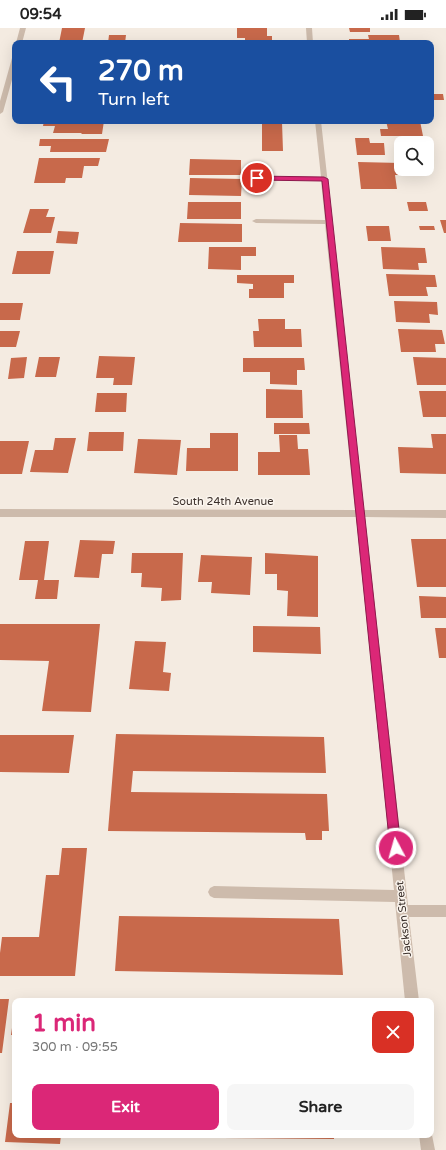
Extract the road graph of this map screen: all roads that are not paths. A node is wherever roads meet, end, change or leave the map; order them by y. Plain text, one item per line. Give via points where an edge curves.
1 (23, 28) edge
2 (309, 28) edge
3 (20, 40) edge
4 (310, 40) edge
5 (12, 69) edge
6 (0, 112) edge
7 (318, 124) edge
8 (257, 178) dead end
9 (324, 179) junction
10 (256, 221) dead end
11 (329, 222) junction
12 (0, 513) edge
13 (359, 513) junction
14 (446, 514) edge
15 (214, 892) dead end
16 (401, 896) junction
17 (402, 911) junction
18 (446, 911) edge
19 (412, 998) edge
20 (426, 1138) edge
21 (428, 1150) edge

1 - 3 street
2 - 4 street
5 - 6 street
7 - 9 street, Jackson Street
8 - 9 street
9 - 11 street, Jackson Street
10 - 11 street
11 - 13 street, Jackson Street
12 - 13 street, South 24th Avenue
13 - 14 street, South 24th Avenue
13 - 16 street, Jackson Street
15 - 16 street
16 - 17 street, Jackson Street
17 - 18 street
17 - 19 street, Jackson Street
20 - 21 street

